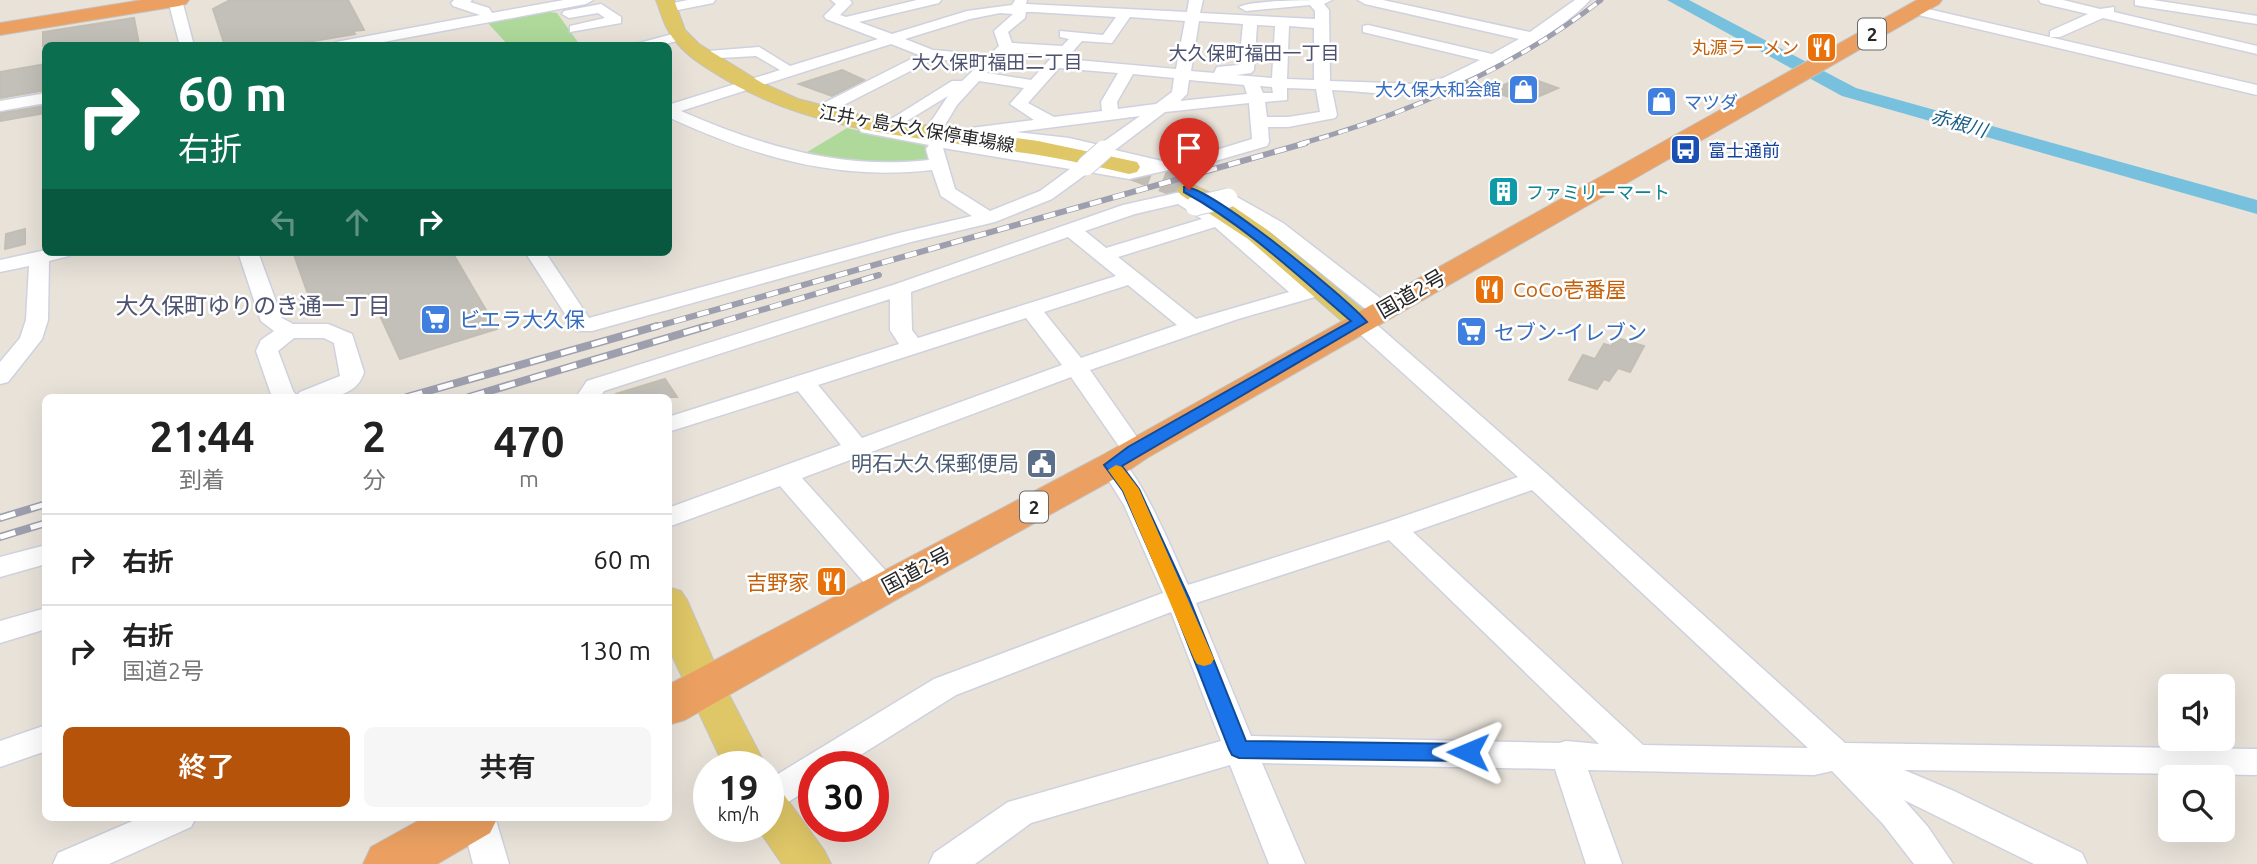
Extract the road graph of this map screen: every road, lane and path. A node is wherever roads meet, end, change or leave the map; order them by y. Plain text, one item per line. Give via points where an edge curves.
1 (155, 0) edge
2 (176, 0) edge
3 (465, 0) edge
4 (708, 0) edge
5 (838, 0) edge
6 (934, 0) edge
7 (1196, 0) edge
8 (1365, 0) edge
9 (1583, 0) edge
10 (2046, 0) edge
11 (580, 1) edge
12 (1319, 1) edge
13 (2142, 1) edge
14 (1385, 2) edge
15 (667, 4) edge
16 (1019, 4) edge
17 (1924, 5) edge
18 (1084, 7) edge
19 (560, 10) junction
20 (1248, 12) edge
21 (2102, 12) junction
22 (1125, 14) junction
23 (488, 18) junction
24 (1193, 18) junction
25 (2257, 20) edge
26 (845, 21) junction
27 (1282, 22) junction
28 (1321, 24) junction
29 (0, 27) edge
30 (575, 29) junction
31 (1368, 29) dead end
32 (2055, 34) dead end
33 (680, 36) junction
34 (1078, 37) junction
35 (1531, 37) junction
36 (891, 39) junction
37 (186, 42) edge
38 (358, 42) edge
39 (585, 42) edge
40 (653, 42) edge
41 (1006, 47) junction
42 (2257, 51) edge
43 (931, 54) junction
44 (701, 55) junction
45 (1061, 57) junction
46 (1494, 59) junction
47 (994, 60) junction
48 (783, 65) dead end
49 (1128, 69) junction
50 (1183, 76) junction
51 (971, 79) junction
52 (1221, 79) junction
53 (1251, 81) junction
54 (1279, 83) junction
55 (1035, 85) junction
56 (751, 86) junction
57 (1323, 86) junction
58 (2257, 90) edge
59 (42, 99) edge
60 (1257, 99) junction
61 (0, 106) edge
62 (1161, 108) junction
63 (672, 110) edge
64 (818, 112) junction
65 (672, 113) edge
66 (1110, 114) junction
67 (844, 118) junction
68 (896, 121) junction
69 (1049, 121) junction
70 (1260, 122) junction
71 (976, 132) junction
72 (935, 133) junction
73 (1069, 143) junction
74 (1104, 150) junction
75 (938, 164) junction
76 (1086, 166) junction
77 (1160, 166) junction
78 (1129, 167) tunnel mouth
79 (1188, 198) junction
80 (988, 219) junction
81 (1218, 220) junction
82 (1071, 230) junction
83 (1104, 255) junction
84 (44, 256) edge
85 (249, 256) edge
86 (539, 256) edge
87 (39, 257) junction
88 (0, 266) edge
89 (1132, 276) junction
90 (900, 289) junction
91 (1314, 292) junction
92 (1030, 308) junction
93 (1371, 316) junction
94 (1193, 327) junction
95 (289, 331) junction
96 (911, 345) junction
97 (1074, 368) junction
98 (0, 377) edge
99 (803, 382) junction
100 (282, 394) edge
101 (317, 394) edge
102 (590, 394) edge
103 (672, 424) edge
104 (856, 447) junction
105 (1123, 458) junction
106 (784, 474) junction
107 (1537, 479) junction
108 (672, 516) edge
109 (1394, 530) junction
110 (42, 555) edge
111 (0, 568) edge
112 (884, 587) junction
113 (1179, 598) junction
114 (42, 619) edge
115 (672, 620) edge
116 (0, 632) edge
117 (687, 697) edge
118 (42, 739) edge
119 (1239, 749) junction
120 (733, 751) edge
121 (842, 751) edge
122 (0, 754) edge
123 (1566, 754) junction
124 (1633, 756) junction
125 (1837, 756) junction
126 (2257, 762) edge
127 (170, 821) edge
128 (468, 821) edge
129 (476, 821) edge
130 (784, 830) edge
131 (71, 864) edge
132 (390, 864) edge
133 (491, 864) edge
134 (808, 864) edge
135 (947, 864) edge
136 (1287, 864) edge
137 (1604, 864) edge
138 (1935, 864) edge
139 (2069, 864) edge

1 - 29 highway
2 - 29 highway
2 - 37 street
3 - 23 street via 458,3 484,11
4 - 15 street
5 - 26 street via 845,3 831,16
6 - 26 street
7 - 24 street
8 - 14 street
9 - 35 street
10 - 21 street
11 - 19 street
12 - 20 street
12 - 28 street
13 - 21 street
13 - 25 street
14 - 35 street
15 - 33 main road, 江井ヶ島大久保停車場線
16 - 18 street
16 - 36 street
16 - 41 street via 1020,15 1001,31
17 - 58 street
17 - 93 highway, 国道2号 / 2
18 - 22 street
18 - 34 street via 1064,35
19 - 23 street
19 - 30 street
19 - 30 street via 601,8 616,20
20 - 24 street
20 - 27 street
20 - 52 street via 1246,70 1222,70
21 - 32 street
21 - 42 street
22 - 24 street
22 - 34 street via 1107,40
23 - 38 street
24 - 50 street
26 - 36 street
27 - 28 street
27 - 54 street
28 - 57 street
30 - 39 street
31 - 46 street
33 - 40 street
33 - 44 main road, 江井ヶ島大久保停車場線
34 - 45 street
35 - 46 street
36 - 43 street
36 - 56 street
41 - 45 street
41 - 47 street
43 - 47 street
43 - 64 street
44 - 48 street via 759,51
44 - 56 main road, 江井ヶ島大久保停車場線
45 - 49 street
45 - 55 street
46 - 57 street via 1448,81 1418,89
47 - 51 street
49 - 50 street
49 - 66 street via 1109,102
50 - 52 street
50 - 62 street via 1179,94
51 - 55 street
51 - 68 street
51 - 72 street via 948,103
52 - 53 street
53 - 54 street
53 - 60 street
54 - 57 street
54 - 60 street via 1281,97
55 - 69 street via 1017,104
56 - 63 street
56 - 64 main road, 江井ヶ島大久保停車場線
57 - 70 street via 1329,115
59 - 61 street
60 - 62 street
60 - 70 street
62 - 66 street
62 - 74 street
64 - 67 main road, 江井ヶ島大久保停車場線
65 - 75 street via 717,134 814,160 876,169
66 - 69 street
67 - 68 street
67 - 72 street via 860,126
67 - 78 main road, 江井ヶ島大久保停車場線
68 - 72 street
69 - 71 street
69 - 73 street via 1071,139
70 - 77 street via 1261,142 1198,161
71 - 72 street
71 - 73 street
72 - 75 street
72 - 76 street
73 - 74 street
74 - 76 street, bridge
74 - 77 street
75 - 80 street via 947,192
76 - 77 street via 1129,174
76 - 80 street via 1046,195
79 - 81 street
79 - 82 street via 1130,209
79 - 91 main road via 1219,206
79 - 93 street, bridge via 1228,198 1276,227
80 - 86 street via 906,237 584,326
81 - 83 street
81 - 91 street
82 - 83 street
82 - 90 street
83 - 89 street
84 - 87 street
85 - 95 street via 272,321
87 - 88 street
87 - 98 street via 37,320 31,339
89 - 92 street
89 - 94 street
90 - 96 street via 901,330
90 - 102 street via 595,386
91 - 93 main road
91 - 94 street
92 - 96 street
92 - 97 street
93 - 105 highway, 国道2号 / 2
93 - 107 street
94 - 97 street
95 - 100 street via 268,345 267,351
95 - 101 street via 328,331 344,339 351,379
96 - 99 street
97 - 104 street
97 - 105 street via 1101,399
99 - 103 street
99 - 104 street
104 - 106 street
105 - 112 highway, 国道2号 / 2
105 - 113 street via 1131,489
106 - 108 street
106 - 112 street
107 - 109 street
107 - 125 street
109 - 113 street
109 - 124 street
110 - 111 street
112 - 117 highway, 国道2号 / 2
113 - 119 street
113 - 121 street via 945,687
114 - 116 street
115 - 117 main road
117 - 120 main road
118 - 122 street
119 - 123 street
119 - 135 street via 1020,812
119 - 136 street
123 - 124 street
123 - 137 street
124 - 125 street via 1814,762
125 - 126 street
125 - 138 street via 1915,835
125 - 139 street via 1942,801
127 - 131 street
128 - 132 highway
129 - 133 street
130 - 134 main road

